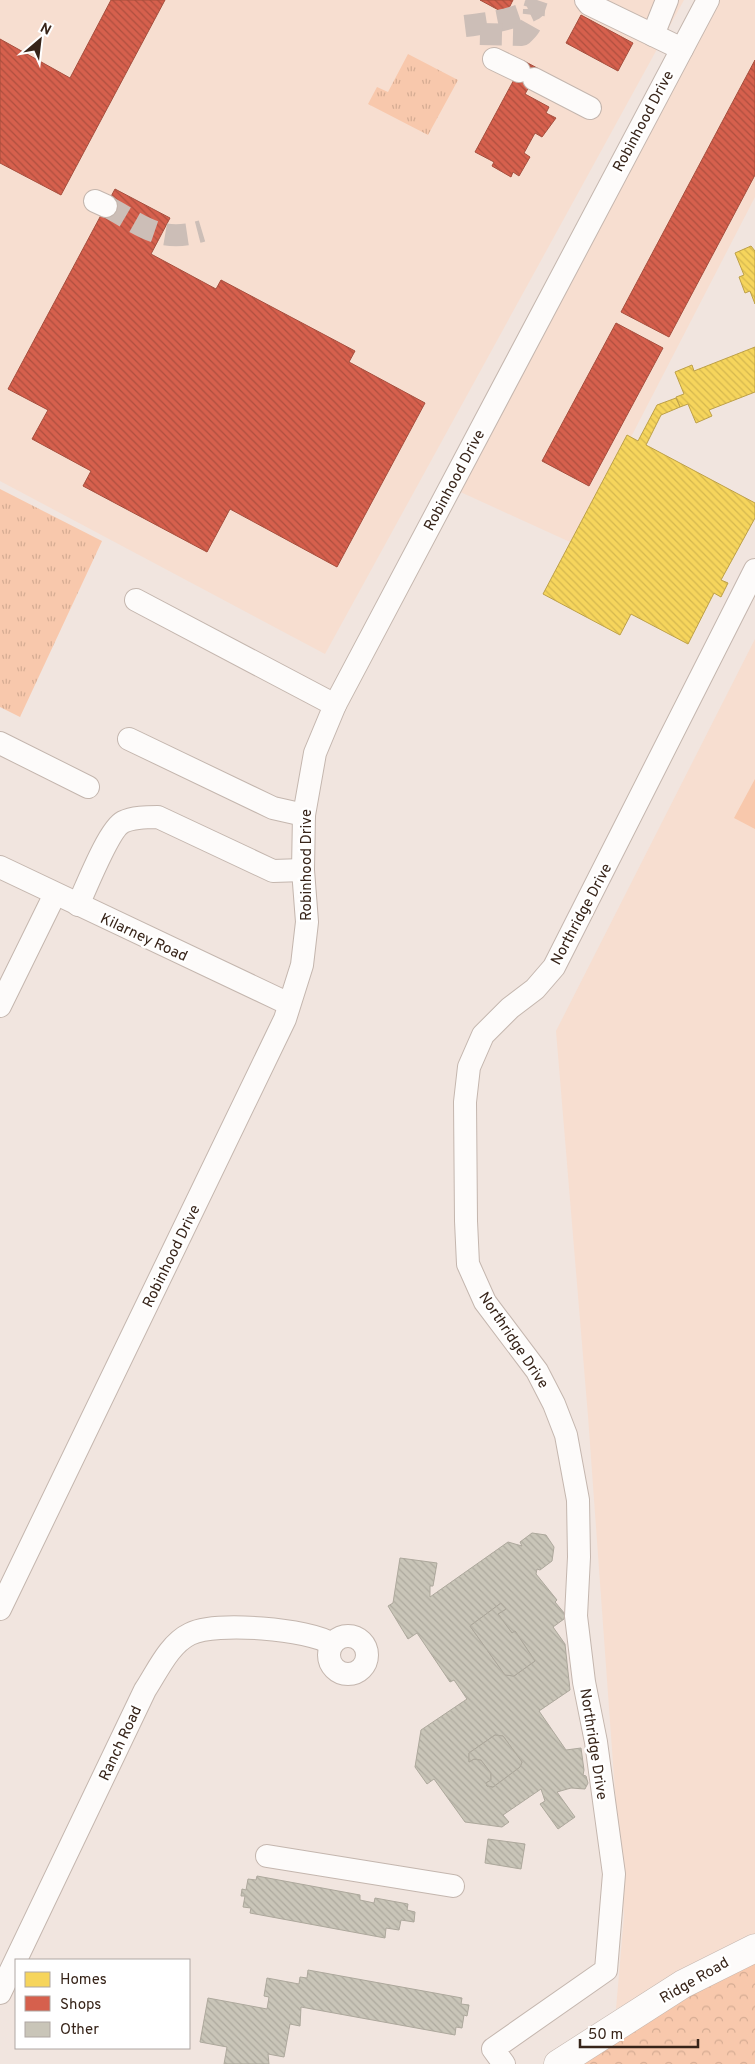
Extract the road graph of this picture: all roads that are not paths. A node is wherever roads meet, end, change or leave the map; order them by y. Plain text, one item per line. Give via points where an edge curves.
1 (586, 0) edge
2 (667, 0) edge
3 (708, 0) edge
4 (653, 35) junction
5 (682, 49) junction
6 (494, 59) dead end
7 (590, 108) dead end
8 (755, 570) edge
9 (136, 600) dead end
10 (335, 705) junction
11 (129, 739) dead end
12 (0, 743) edge
13 (88, 787) dead end
14 (304, 815) junction
15 (0, 867) edge
16 (303, 870) junction
17 (55, 894) junction
18 (78, 905) junction
19 (289, 1004) junction
20 (0, 1006) edge
21 (0, 1609) edge
22 (332, 1644) dead end
23 (267, 1856) dead end
24 (453, 1886) dead end
25 (755, 1948) edge
26 (21, 1959) edge
27 (15, 1972) edge
28 (7, 1989) edge
29 (504, 2064) edge
30 (558, 2064) edge

1 - 4 street
2 - 4 street
3 - 5 street, Robinhood Drive
4 - 5 street
5 - 10 street, Robinhood Drive
6 - 7 street
8 - 29 street, Northridge Drive via 564,950 535,989 483,1035 469,1066 466,1102 468,1264 485,1302 537,1371 566,1436 578,1500 576,1616 614,1874 606,1970 493,2049
9 - 10 street
10 - 14 street, Robinhood Drive via 315,753
11 - 14 street via 272,808
12 - 13 street
14 - 16 street, Robinhood Drive
15 - 17 street, Kilarney Road
16 - 18 street via 273,871 158,817 140,818 122,822 111,834
16 - 19 street, Robinhood Drive via 307,922 302,965
17 - 18 street, Kilarney Road
17 - 20 street
18 - 19 street, Kilarney Road
19 - 21 street, Robinhood Drive via 281,1028
22 - 26 street, Ranch Road via 322,1638 292,1632 220,1627 190,1634 174,1647 145,1690
23 - 24 street
25 - 30 main road, Ridge Road via 683,1984
27 - 28 street, Ranch Road

